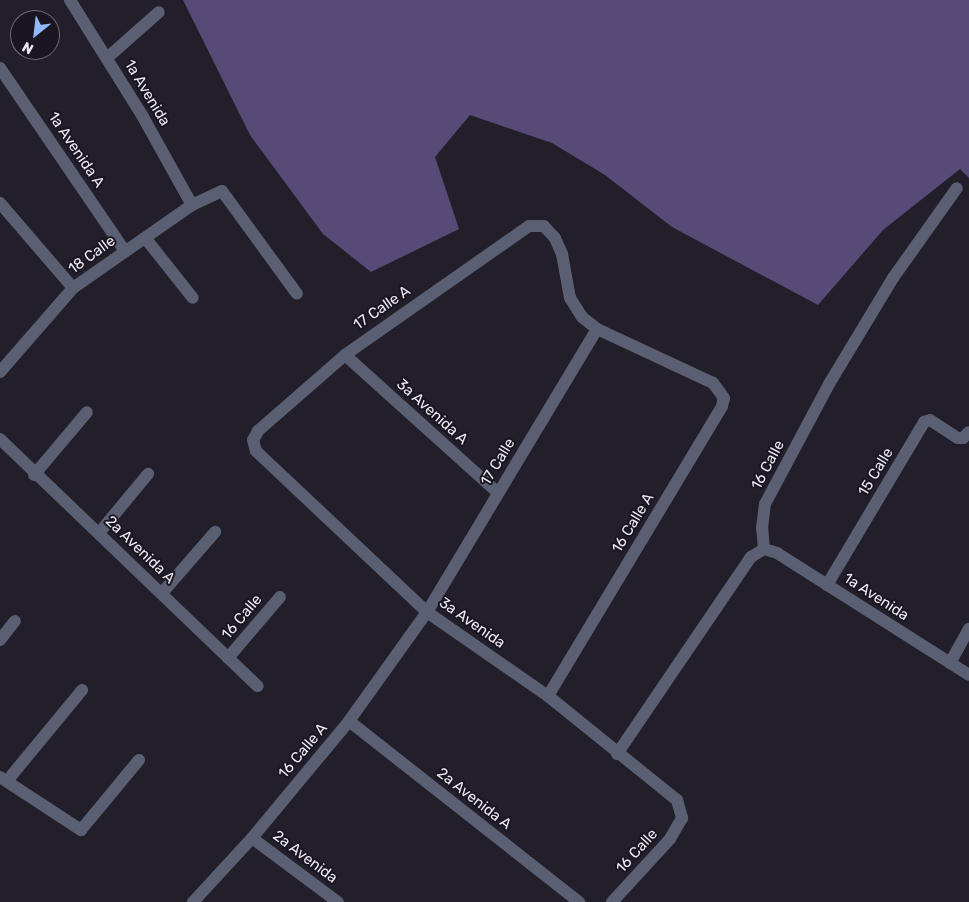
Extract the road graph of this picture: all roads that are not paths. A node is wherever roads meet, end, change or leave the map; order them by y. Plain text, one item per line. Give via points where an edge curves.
1 (70, 0) edge
2 (159, 12) dead end
3 (107, 58) junction
4 (0, 68) edge
5 (958, 188) dead end
6 (0, 203) edge
7 (192, 205) junction
8 (146, 239) junction
9 (125, 251) junction
10 (73, 288) junction
11 (297, 294) dead end
12 (193, 298) dead end
13 (597, 329) junction
14 (345, 354) junction
15 (0, 372) edge
16 (87, 412) dead end
17 (969, 432) edge
18 (0, 439) edge
19 (253, 440) joint
20 (148, 474) dead end
21 (34, 475) junction
22 (498, 493) junction
23 (215, 532) dead end
24 (99, 533) junction
25 (764, 550) junction
26 (827, 585) junction
27 (162, 593) junction
28 (280, 597) dead end
29 (427, 612) junction
30 (15, 621) dead end
31 (969, 629) edge
32 (0, 640) edge
33 (228, 658) junction
34 (950, 664) junction
35 (969, 675) edge
36 (258, 686) dead end
37 (82, 690) dead end
38 (548, 696) junction
39 (349, 722) junction
40 (617, 754) junction
41 (139, 760) dead end
42 (3, 779) edge
43 (682, 818) joint
44 (252, 838) junction
45 (193, 902) edge
46 (338, 902) edge
47 (579, 902) edge
48 (612, 902) edge

1 - 3 street, 1a Avenida
2 - 3 street
3 - 7 street, 1a Avenida
4 - 9 street, 1a Avenida A
5 - 25 street, 16 Calle via 893,278 829,384 765,504
6 - 10 street
7 - 8 street, 18 Calle
7 - 11 street, 18 Calle via 224,192
8 - 9 street, 18 Calle
8 - 12 street
9 - 10 street, 18 Calle
10 - 15 street, 18 Calle
13 - 14 street, 17 Calle A via 582,317 570,298 562,254 555,238 544,226 529,226
13 - 22 street, 17 Calle
13 - 38 street, 16 Calle A via 713,383 720,390 722,406
14 - 19 street, 17 Calle A via 258,431
14 - 22 street, 3a Avenida A
16 - 21 street
17 - 26 street, 15 Calle via 958,438 930,420 924,422
18 - 21 street, 2a Avenida A
19 - 29 street, 3a Avenida via 256,452
20 - 24 street
21 - 24 street, 2a Avenida A
22 - 29 street, 17 Calle
23 - 27 street
24 - 27 street, 2a Avenida A
25 - 26 street, 1a Avenida via 777,553
25 - 40 street via 751,557
26 - 34 street, 1a Avenida
27 - 33 street, 2a Avenida A
28 - 33 street, 16 Calle
29 - 38 street, 3a Avenida
29 - 39 street, 16 Calle A
30 - 32 street
31 - 34 street
33 - 36 street, 2a Avenida A
34 - 35 street, 1a Avenida
37 - 42 street
38 - 40 street, 3a Avenida
39 - 44 street, 16 Calle A
39 - 47 street, 2a Avenida A
40 - 43 street, 3a Avenida via 677,800
41 - 42 street via 81,830
43 - 48 street, 16 Calle via 670,839
44 - 45 street, 16 Calle A
44 - 46 street, 2a Avenida

